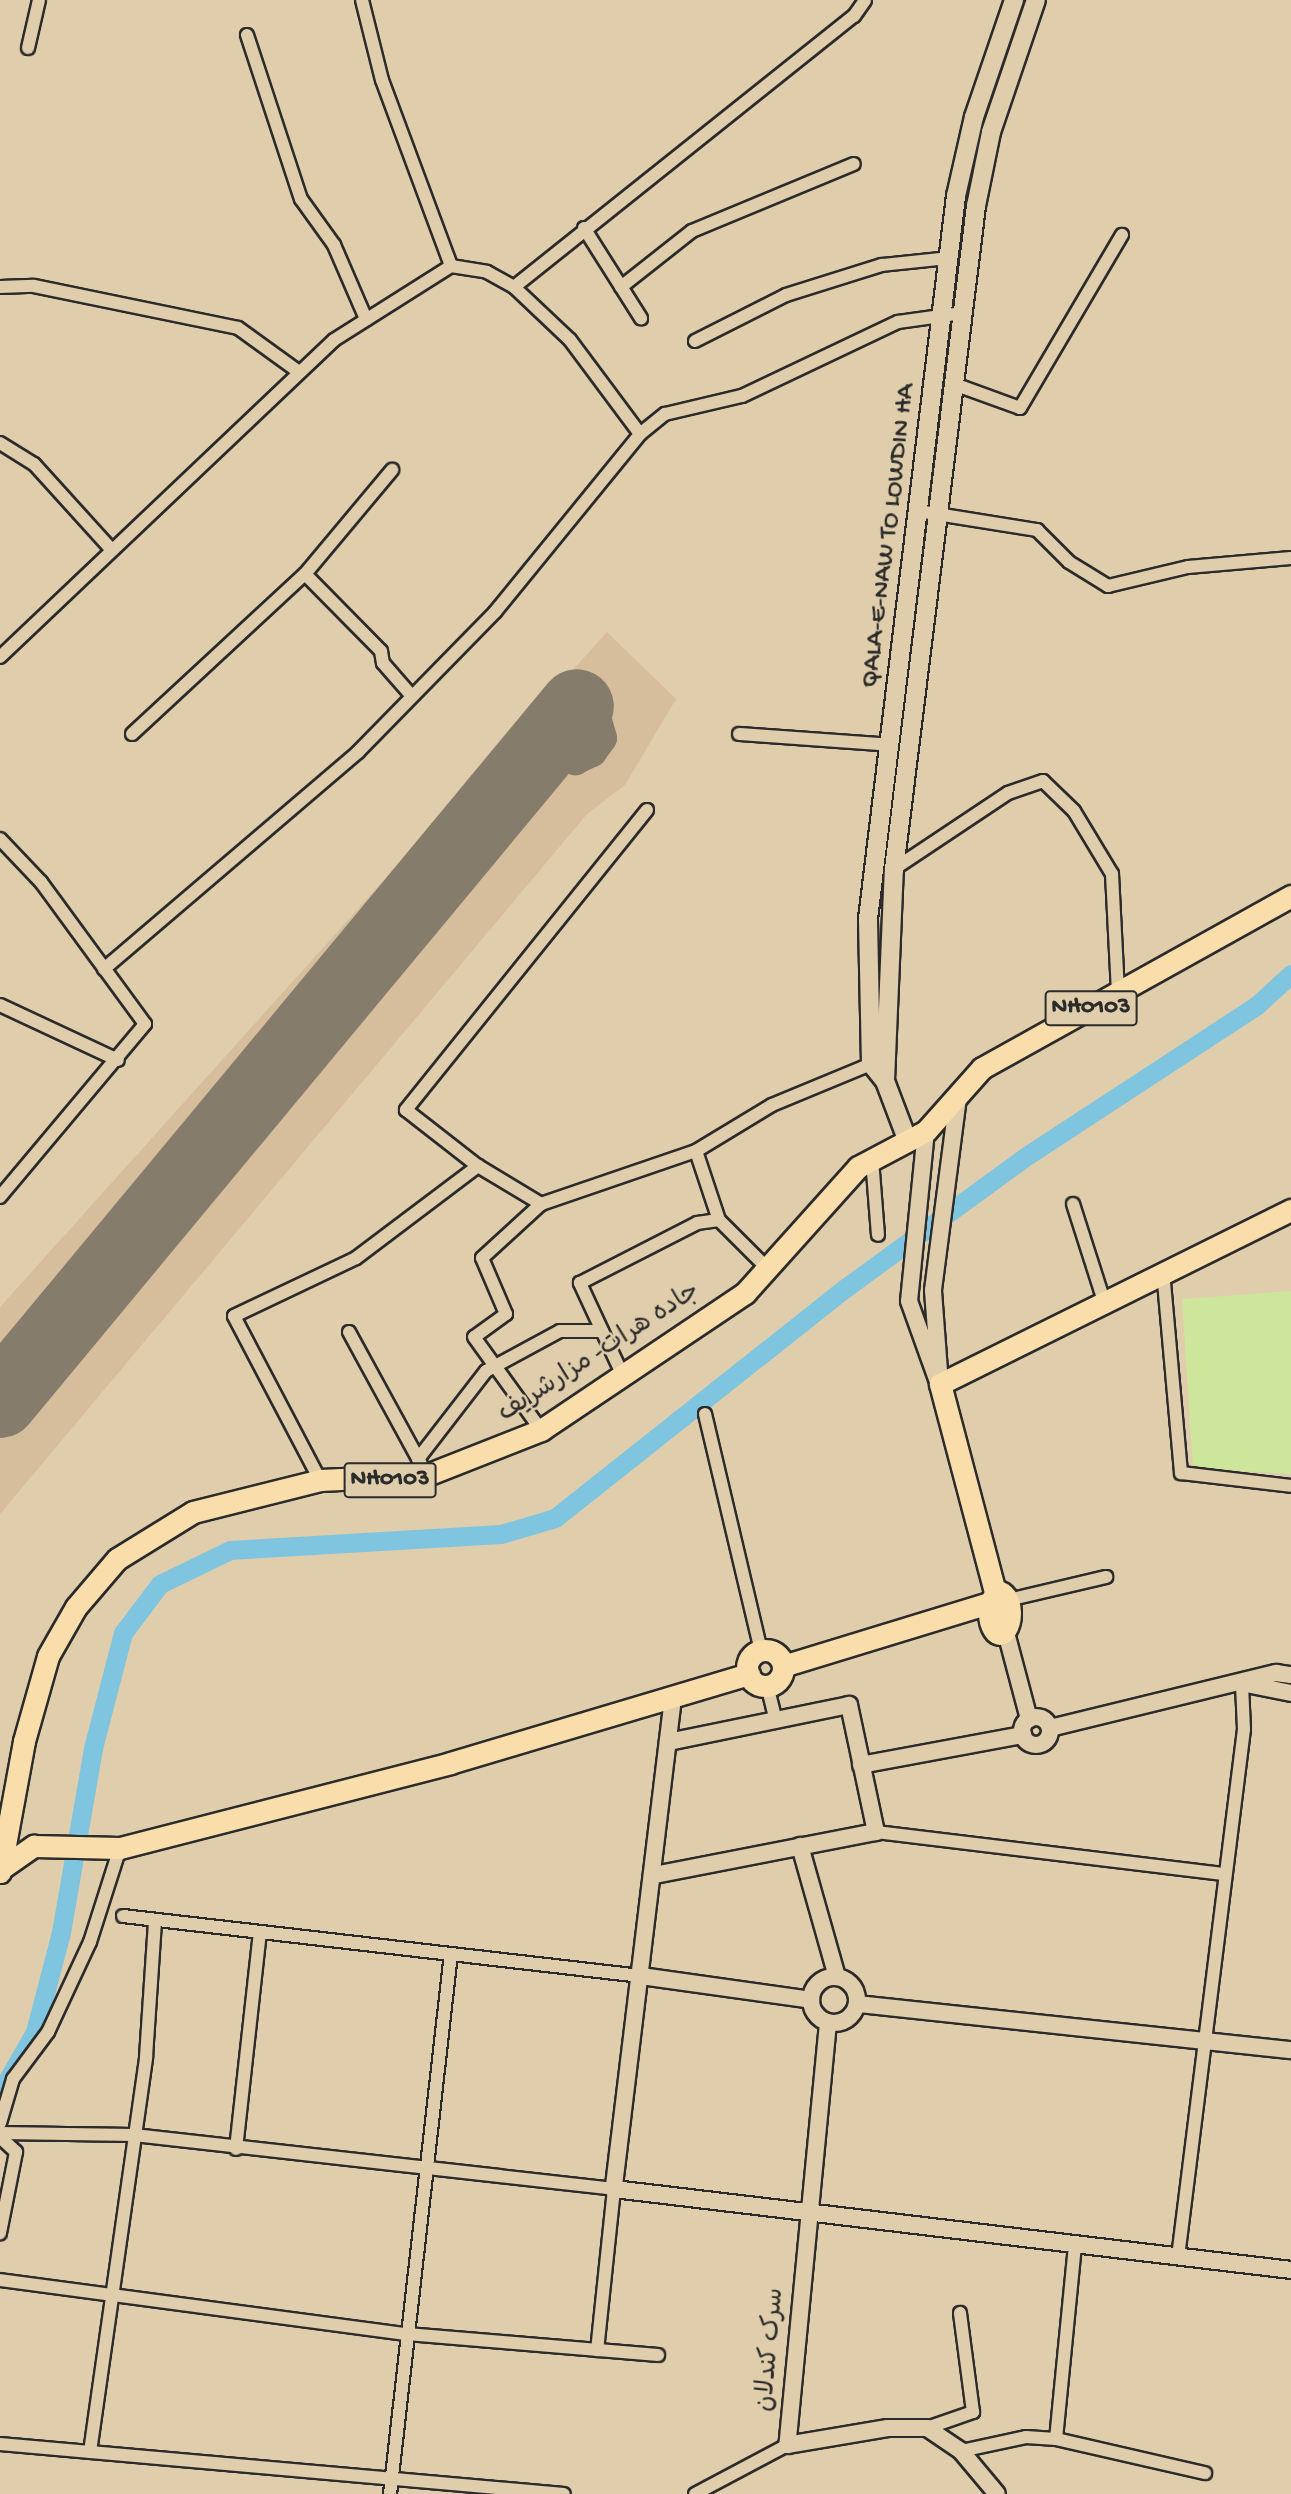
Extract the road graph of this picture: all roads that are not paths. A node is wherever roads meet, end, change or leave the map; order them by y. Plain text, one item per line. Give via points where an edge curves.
1 (39, 0) edge
2 (362, 0) edge
3 (865, 0) edge
4 (1014, 0) edge
5 (1036, 0) edge
6 (247, 36) dead end
7 (28, 48) dead end
8 (854, 164) dead end
9 (584, 228) junction
10 (1122, 235) dead end
11 (949, 258) junction
12 (452, 266) junction
13 (621, 286) junction
14 (0, 287) edge
15 (514, 287) junction
16 (943, 312) junction
17 (962, 313) junction
18 (641, 318) dead end
19 (366, 319) junction
20 (695, 341) dead end
21 (299, 372) junction
22 (954, 384) junction
23 (640, 434) junction
24 (0, 443) edge
25 (392, 470) dead end
26 (918, 511) junction
27 (938, 515) junction
28 (111, 549) junction
29 (1291, 558) edge
30 (304, 574) junction
31 (0, 657) edge
32 (410, 694) junction
33 (132, 734) dead end
34 (739, 734) dead end
35 (891, 745) junction
36 (893, 798) junction
37 (647, 810) dead end
38 (0, 839) edge
39 (894, 869) junction
40 (1291, 896) edge
41 (104, 969) junction
42 (1118, 993) junction
43 (0, 1005) edge
44 (118, 1060) junction
45 (871, 1064) junction
46 (885, 1081) junction
47 (958, 1098) junction
48 (917, 1135) junction
49 (696, 1151) junction
50 (872, 1158) junction
51 (478, 1166) junction
52 (0, 1197) edge
53 (541, 1204) junction
54 (1073, 1204) dead end
55 (1291, 1210) edge
56 (719, 1220) junction
57 (878, 1235) dead end
58 (767, 1268) junction
59 (1163, 1271) junction
60 (1104, 1300) junction
61 (603, 1331) junction
62 (349, 1332) dead end
63 (499, 1366) junction
64 (624, 1378) junction
65 (940, 1384) junction
66 (705, 1414) dead end
67 (541, 1430) junction
68 (423, 1467) junction
69 (320, 1480) junction
70 (1291, 1486) edge
71 (1106, 1577) dead end
72 (998, 1602) junction
73 (761, 1651) junction
74 (783, 1666) junction
75 (1291, 1675) edge
76 (758, 1680) junction
77 (1244, 1685) junction
78 (1291, 1693) edge
79 (673, 1698) junction
80 (776, 1720) junction
81 (1026, 1727) junction
82 (1050, 1728) junction
83 (668, 1742) junction
84 (861, 1765) junction
85 (876, 1832) junction
86 (800, 1846) junction
87 (120, 1848) junction
88 (1, 1870) edge
89 (1223, 1874) junction
90 (654, 1875) junction
91 (123, 1916) dead end
92 (155, 1920) junction
93 (260, 1933) junction
94 (451, 1954) junction
95 (641, 1976) junction
96 (836, 1977) junction
97 (811, 2000) junction
98 (858, 2004) junction
99 (828, 2023) junction
100 (1201, 2038) junction
101 (1291, 2050) edge
102 (0, 2123) edge
103 (0, 2135) edge
104 (134, 2135) junction
105 (236, 2149) junction
106 (429, 2171) junction
107 (614, 2189) junction
108 (810, 2212) junction
109 (0, 2233) edge
110 (1075, 2244) junction
111 (1178, 2257) junction
112 (1291, 2270) edge
113 (0, 2280) edge
114 (110, 2292) junction
115 (960, 2314) dead end
116 (407, 2334) junction
117 (597, 2350) junction
118 (659, 2355) dead end
119 (926, 2428) junction
120 (1056, 2439) junction
121 (0, 2444) edge
122 (787, 2445) junction
123 (961, 2451) junction
124 (90, 2452) junction
125 (1205, 2473) dead end
126 (394, 2478) junction
127 (390, 2494) edge
128 (564, 2494) edge
129 (697, 2494) edge
130 (997, 2494) edge

1 - 7 street
2 - 12 street via 383,80
3 - 9 street via 854,16
4 - 11 main road, QALA-E-NAW TO LOWDIN HA via 974,117
5 - 17 main road, QALA-E-NAW TO LOWDIN HA via 991,132
6 - 19 street via 301,199 334,245
8 - 13 street via 692,231
9 - 13 street
9 - 15 street
10 - 22 street via 1020,408
11 - 16 main road, QALA-E-NAW TO LOWDIN HA
11 - 20 street via 882,265 786,295
12 - 15 street via 487,272
12 - 19 street
13 - 18 street
14 - 21 street via 34,286 238,328
15 - 23 street via 578,349
16 - 17 street
16 - 23 street via 868,335 743,396 665,414
16 - 26 main road, QALA-E-NAW TO LOWDIN HA
17 - 22 main road, QALA-E-NAW TO LOWDIN HA
19 - 21 street
21 - 28 street
22 - 27 main road, QALA-E-NAW TO LOWDIN HA
23 - 32 street via 524,580
24 - 28 street via 34,464
25 - 30 street
26 - 27 street
26 - 35 main road, QALA-E-NAW TO LOWDIN HA
27 - 29 street via 1037,530 1069,562 1108,586 1188,566
27 - 36 main road, QALA-E-NAW TO LOWDIN HA
28 - 31 street
30 - 32 street via 381,651 383,663
30 - 33 street
32 - 41 street via 311,796
34 - 35 street
35 - 36 main road, QALA-E-NAW TO LOWDIN HA
36 - 39 main road, QALA-E-NAW TO LOWDIN HA
36 - 45 main road, QALA-E-NAW TO LOWDIN HA via 868,919
37 - 51 street via 407,1104 409,1114
38 - 41 street
39 - 42 street via 1008,793 1043,781 1074,811 1112,874
39 - 46 main road, QALA-E-NAW TO LOWDIN HA
40 - 42 main road, جاده هرات- مزارشریف / NH0103
41 - 44 street via 145,1024
42 - 47 main road, جاده هرات- مزارشریف / NH0103 via 982,1068
43 - 44 street
44 - 52 street
45 - 46 main road, QALA-E-NAW TO LOWDIN HA
45 - 49 street via 772,1105
46 - 48 main road, QALA-E-NAW TO LOWDIN HA
47 - 48 main road, جاده هرات- مزارشریف / NH0103
47 - 65 street via 933,1290
48 - 50 main road, جاده هرات- مزارشریف / NH0103
48 - 65 street via 925,1168 909,1301
49 - 53 street
49 - 56 street
50 - 57 street
50 - 58 main road, جاده هرات- مزارشریف / NH0103 via 818,1205
51 - 53 street
51 - 69 street via 356,1258 234,1316
53 - 63 street via 482,1258 506,1314 474,1337
54 - 60 street
55 - 59 main road
56 - 58 street
56 - 61 street via 697,1223 583,1279 580,1287
58 - 64 main road, جاده هرات- مزارشریف / NH0103 via 745,1293
59 - 60 main road
59 - 70 street via 1181,1473
60 - 65 main road
61 - 63 street via 560,1331
61 - 64 street
62 - 68 street
63 - 67 street
63 - 68 street via 476,1380
64 - 67 main road, جاده هرات- مزارشریف / NH0103
65 - 72 main road
66 - 73 street
67 - 68 main road, جاده هرات- مزارشریف / NH0103
68 - 69 main road, جاده هرات- مزارشریف / NH0103
69 - 88 main road, جاده هرات- مزارشریف / NH0103 via 193,1512 164,1526 117,1559 76,1607 48,1656
71 - 72 street
72 - 74 main road
72 - 81 street
73 - 74 main road via 773,1652
73 - 76 main road via 748,1662
74 - 76 main road via 781,1676
75 - 77 street
76 - 79 main road
76 - 80 street
77 - 78 street
77 - 82 street
77 - 89 street via 1244,1728
79 - 83 street
79 - 87 main road
80 - 83 street
80 - 84 street via 849,1706
81 - 82 street via 1044,1719
81 - 82 street via 1037,1744
81 - 84 street
83 - 90 street
84 - 85 street
85 - 86 street
85 - 89 street
86 - 90 street
86 - 96 street
87 - 88 main road via 34,1846
87 - 102 street via 90,1942 48,2032 13,2080
89 - 100 street
90 - 95 street
91 - 92 street
92 - 93 street
92 - 104 street
93 - 94 street
93 - 105 street
94 - 95 street
94 - 106 street
95 - 97 street
95 - 107 street
96 - 97 street via 816,1986
96 - 98 street via 855,1989
97 - 99 street via 816,2015
98 - 99 street via 844,2022
98 - 100 street
99 - 108 street, سرک کندلان
100 - 101 street
100 - 111 street
103 - 104 street
103 - 109 street via 16,2152
104 - 105 street
104 - 114 street
105 - 106 street
106 - 107 street
106 - 116 street
107 - 108 street
107 - 117 street
108 - 110 street
108 - 122 street, سرک کندلان
110 - 111 street
110 - 120 street
111 - 112 street
113 - 114 street
114 - 116 street
114 - 124 street
115 - 119 street via 973,2412
116 - 117 street
116 - 126 street
117 - 118 street
119 - 122 street, سرک کندلان via 888,2428
119 - 123 street
120 - 123 street via 1026,2437
120 - 125 street
121 - 124 street
122 - 129 street
123 - 130 street
124 - 126 street
126 - 127 street
126 - 128 street

